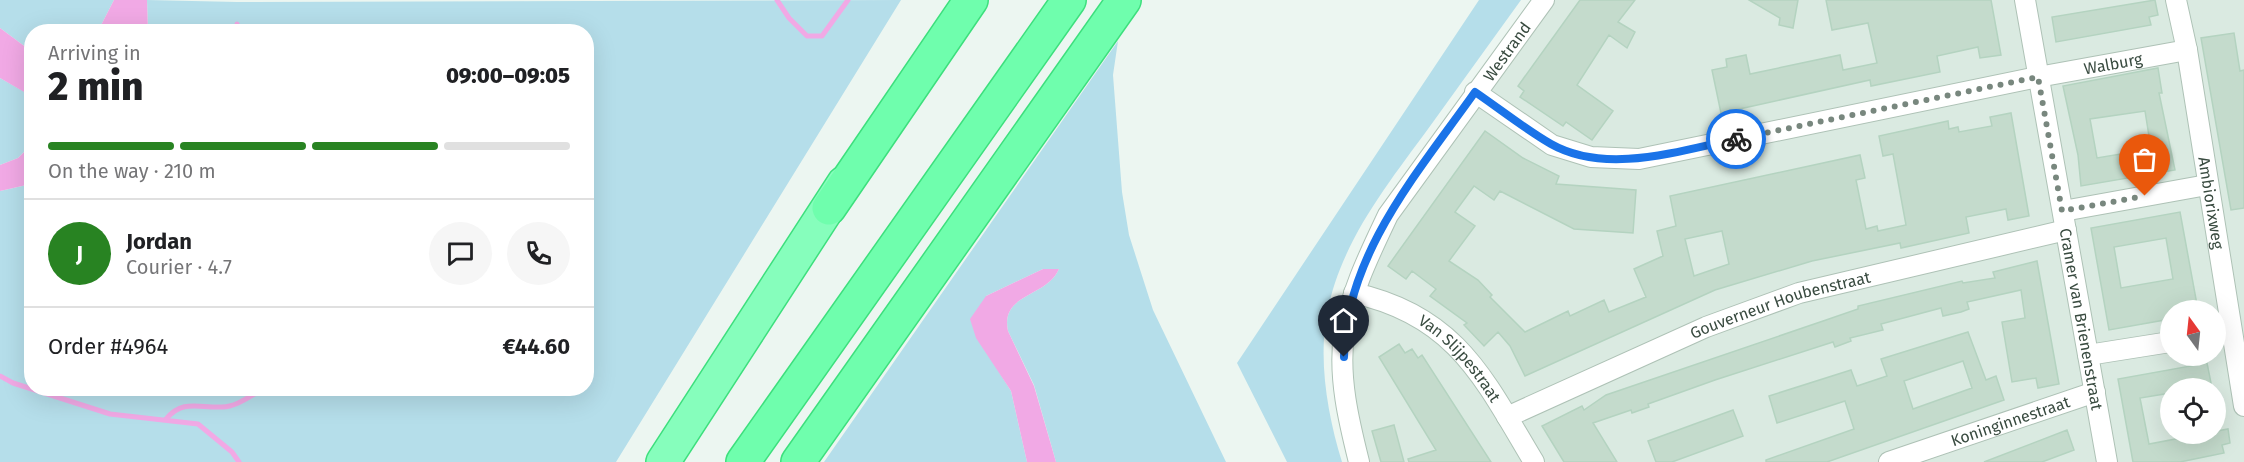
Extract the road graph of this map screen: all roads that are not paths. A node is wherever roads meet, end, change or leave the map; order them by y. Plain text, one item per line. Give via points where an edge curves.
1 (951, 0) edge
2 (971, 0) edge
3 (1043, 0) edge
4 (1069, 0) edge
5 (1124, 0) edge
6 (1544, 0) edge
7 (2025, 0) edge
8 (2176, 0) edge
9 (2187, 50) junction
10 (2038, 77) junction
11 (1475, 92) junction
12 (946, 173) junction
13 (2207, 185) junction
14 (829, 208) junction
15 (2062, 211) junction
16 (2066, 230) junction
17 (1354, 293) junction
18 (2219, 300) edge
19 (2226, 343) edge
20 (2160, 344) edge
21 (2088, 355) junction
22 (2095, 392) junction
23 (2244, 406) edge
24 (1507, 417) junction
25 (1895, 461) edge
26 (663, 462) edge
27 (743, 462) edge
28 (798, 462) edge
29 (1359, 462) edge
30 (1534, 462) edge
31 (2107, 462) edge

1 - 14 highway
2 - 14 highway
3 - 12 highway
4 - 12 highway
5 - 28 highway
6 - 11 street, Westrand
7 - 10 street, Cramer van Brienenstraat
8 - 9 street, Ambiorixweg
9 - 10 street, Walburg
9 - 13 street, Ambiorixweg
10 - 11 street, Walburg via 1639,159 1590,157 1552,145
10 - 15 street, Cramer van Brienenstraat
11 - 17 street, Westrand via 1388,215
12 - 27 highway
13 - 15 street
13 - 18 street, Ambiorixweg
14 - 26 highway
15 - 16 street, Cramer van Brienenstraat
16 - 21 street, Cramer van Brienenstraat
16 - 24 street, Gouverneur Houbenstraat via 1799,293 1706,327
17 - 24 street, Van Slijpestraat via 1385,300 1416,314 1440,331 1479,372
17 - 29 street, Westrand via 1344,336 1344,378
19 - 23 street, Ambiorixweg
20 - 21 street
21 - 22 street, Cramer van Brienenstraat
22 - 25 street, Koninginnestraat
22 - 31 street, Cramer van Brienenstraat
24 - 30 street, Van Slijpestraat

